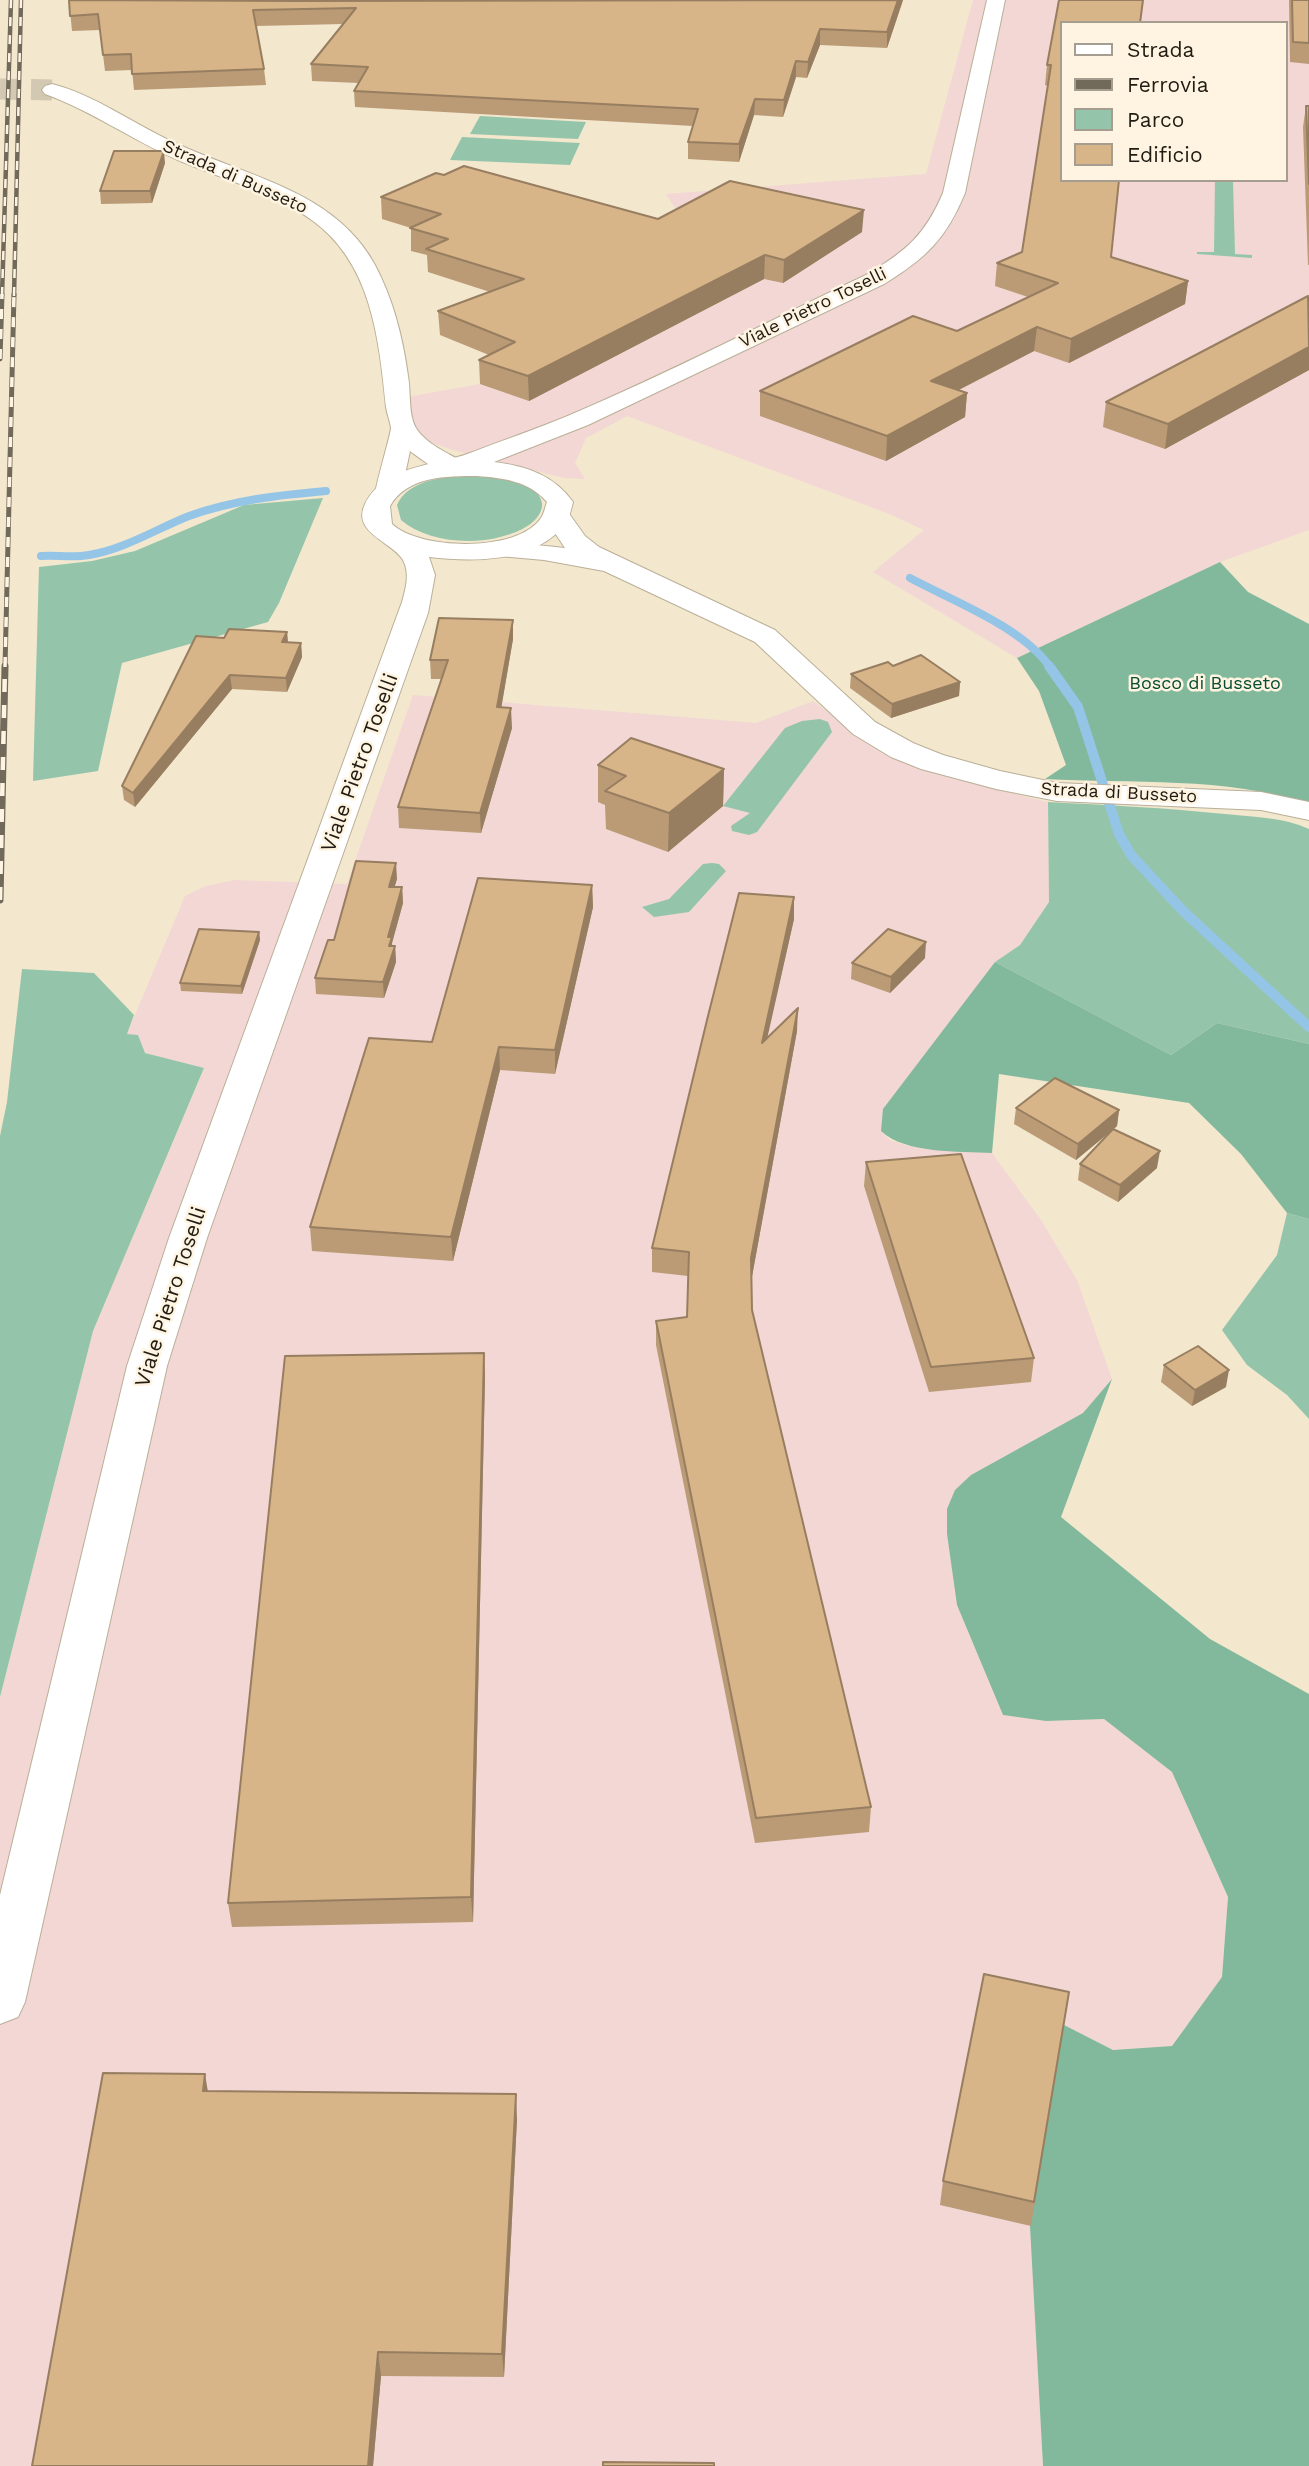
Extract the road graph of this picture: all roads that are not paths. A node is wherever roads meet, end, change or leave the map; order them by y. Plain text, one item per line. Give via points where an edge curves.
1 (996, 0) edge
2 (51, 90) tunnel mouth
3 (579, 420) junction
4 (404, 429) junction
5 (454, 468) junction
6 (547, 468) junction
7 (389, 489) junction
8 (558, 518) junction
9 (402, 542) junction
10 (491, 550) junction
11 (613, 566) junction
12 (414, 613) junction
13 (1309, 811) edge
14 (0, 2002) edge

1 - 3 main road, Viale Pietro Toselli via 954,193 942,221 921,247 865,285
2 - 4 main road, Strada di Busseto via 92,106 173,151 297,203 338,228 360,258 378,300 395,366
3 - 5 main road, Viale Pietro Toselli
3 - 6 main road, Viale Pietro Toselli via 562,436
4 - 5 main road
4 - 7 main road, Strada di Busseto
5 - 6 main road, Viale Pietro Toselli
5 - 7 main road, Viale Pietro Toselli via 412,477
6 - 8 main road via 560,502
7 - 9 main road, Viale Pietro Toselli via 375,509 376,522
8 - 10 main road, Viale Pietro Toselli via 539,535
8 - 11 main road, Strada di Busseto via 575,542
9 - 10 main road, Viale Pietro Toselli via 440,551
9 - 12 main road, Viale Pietro Toselli via 422,570
10 - 11 main road, Strada di Busseto via 557,554
10 - 12 main road, Viale Pietro Toselli via 449,570
11 - 13 main road, Strada di Busseto via 765,636 864,728 902,750 948,767 1068,793 1261,801
12 - 14 main road, Viale Pietro Toselli via 146,1366

